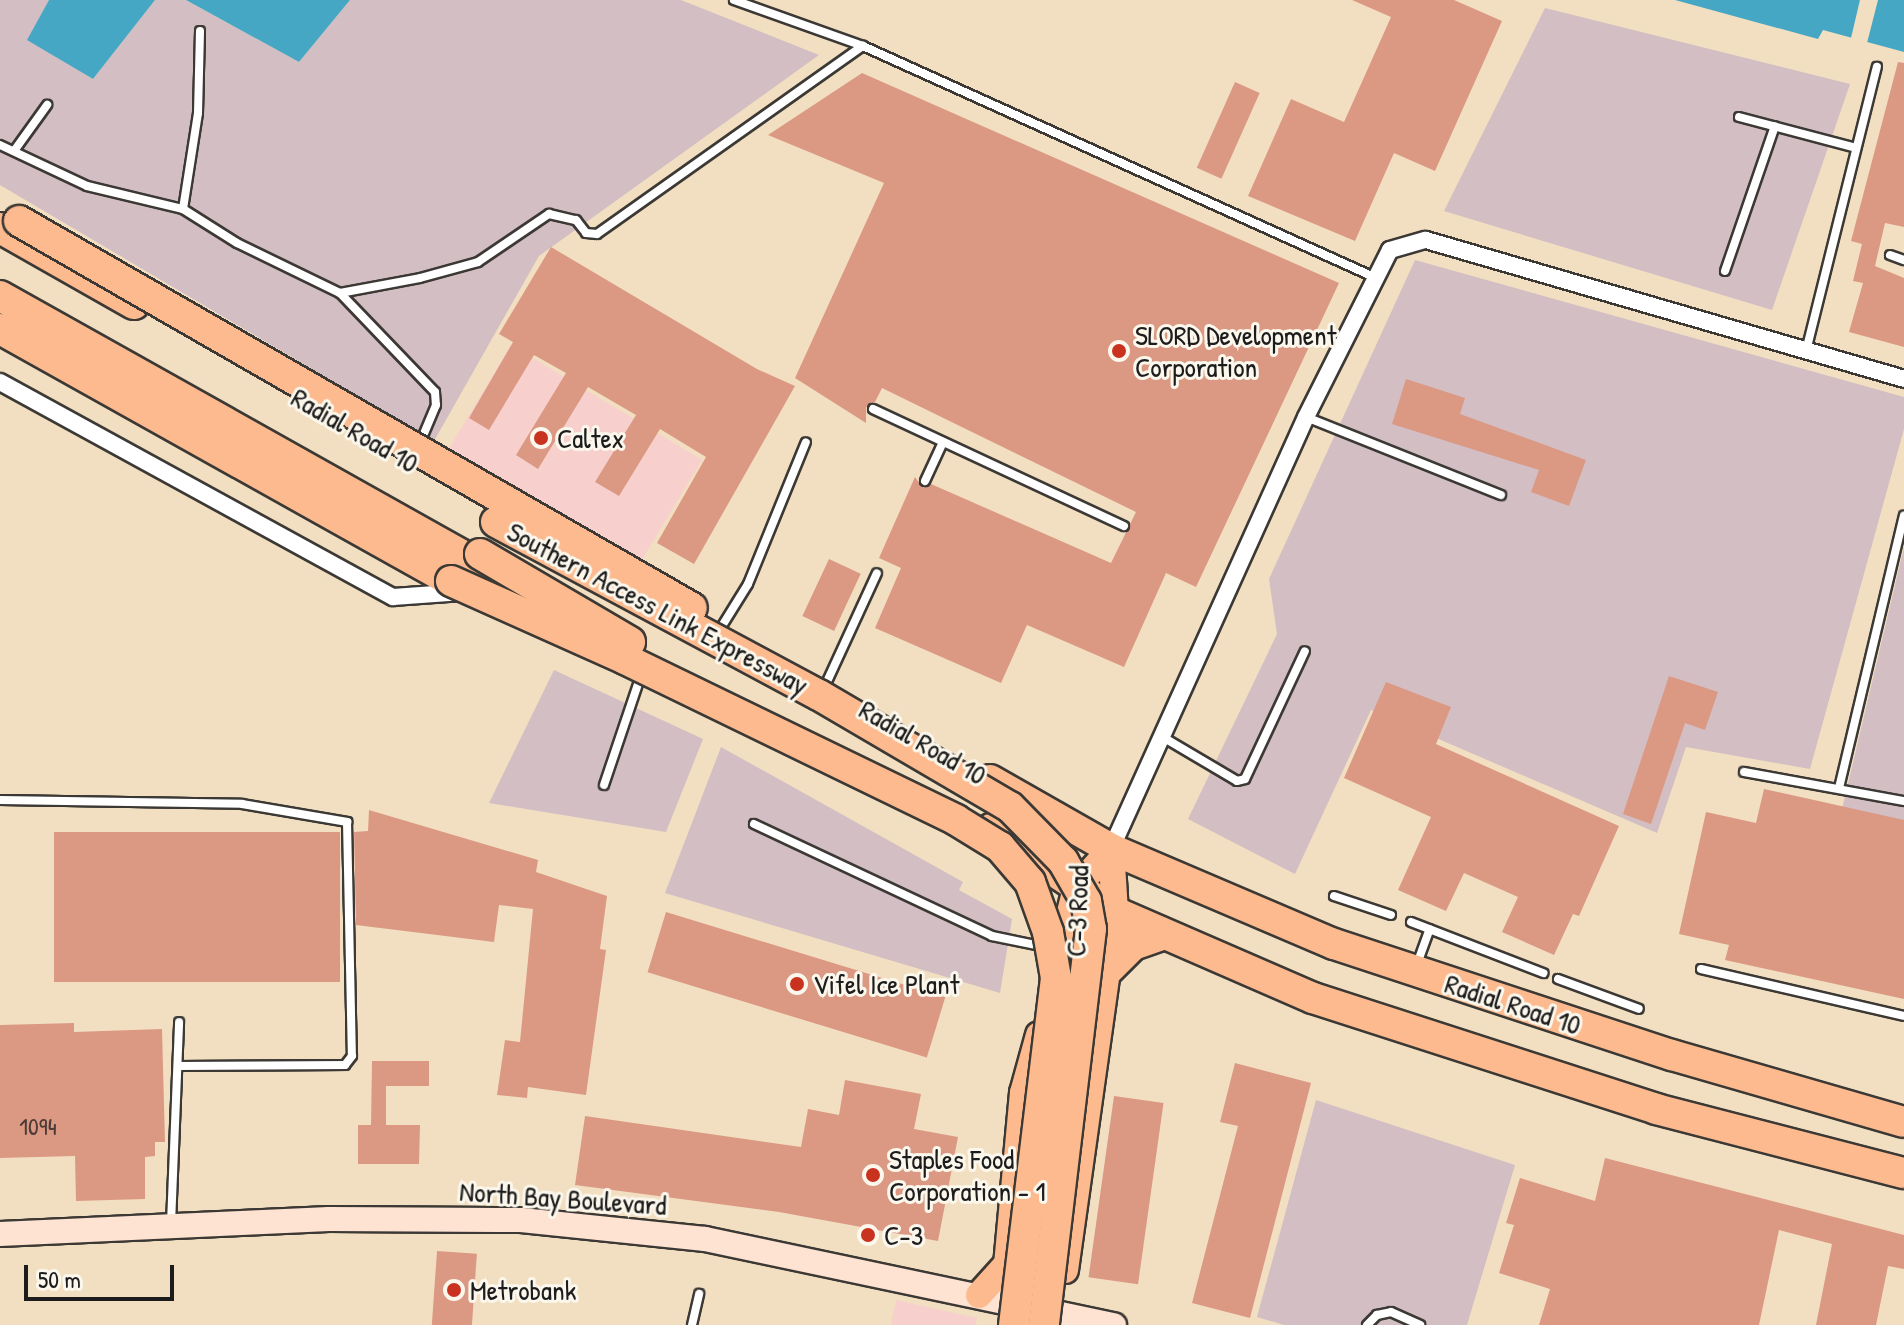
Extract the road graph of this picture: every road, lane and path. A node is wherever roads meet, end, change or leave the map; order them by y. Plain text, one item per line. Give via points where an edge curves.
1 (734, 0) edge
2 (200, 31) dead end
3 (863, 46) junction
4 (1877, 67) dead end
5 (47, 105) dead end
6 (1739, 117) dead end
7 (1775, 126) junction
8 (0, 145) edge
9 (1856, 148) junction
10 (14, 151) junction
11 (183, 209) junction
12 (6, 220) edge
13 (1890, 255) dead end
14 (1904, 260) edge
15 (1725, 271) dead end
16 (1374, 277) junction
17 (340, 293) junction
18 (0, 296) edge
19 (0, 329) edge
20 (1806, 351) junction
21 (1904, 379) edge
22 (0, 382) edge
23 (873, 409) dead end
24 (1306, 417) junction
25 (806, 442) dead end
26 (943, 442) junction
27 (412, 462) junction
28 (925, 481) dead end
29 (1501, 495) dead end
30 (1904, 516) edge
31 (496, 522) dead end
32 (1124, 526) dead end
33 (552, 538) junction
34 (480, 554) dead end
35 (877, 573) dead end
36 (521, 588) junction
37 (722, 626) junction
38 (1305, 651) dead end
39 (649, 654) junction
40 (822, 690) junction
41 (1161, 735) junction
42 (794, 739) junction
43 (1744, 772) dead end
44 (604, 785) dead end
45 (1839, 788) junction
46 (0, 800) edge
47 (1904, 801) edge
48 (754, 824) dead end
49 (1010, 842) junction
50 (1111, 849) junction
51 (1076, 888) junction
52 (1334, 896) dead end
53 (1115, 912) junction
54 (1391, 915) dead end
55 (1411, 922) dead end
56 (1430, 929) junction
57 (1162, 935) junction
58 (1062, 948) junction
59 (1701, 969) dead end
60 (1106, 972) junction
61 (1414, 972) junction
62 (1543, 973) dead end
63 (1558, 979) dead end
64 (1639, 1009) dead end
65 (1904, 1016) edge
66 (179, 1022) dead end
67 (181, 1066) junction
68 (1904, 1122) edge
69 (1904, 1173) edge
70 (171, 1228) junction
71 (0, 1234) edge
72 (699, 1294) dead end
73 (999, 1311) edge
74 (1054, 1321) edge
75 (692, 1325) edge
76 (1114, 1325) edge
77 (1367, 1325) edge
78 (1420, 1325) edge

1 - 3 lane
2 - 11 lane via 198,113
3 - 16 lane
3 - 17 lane via 597,234 586,233 576,220 549,214 478,262
4 - 9 lane
5 - 10 lane
6 - 7 lane
7 - 9 lane
7 - 15 lane
8 - 10 lane
9 - 20 lane
10 - 11 lane via 87,186
11 - 17 lane via 237,243
12 - 27 highway, Radial Road 10
12 - 40 highway, bridge via 659,585
13 - 14 lane
16 - 20 street via 1390,250 1426,240
16 - 24 street
17 - 27 lane via 435,392 436,405
18 - 36 highway, Radial Road 10
19 - 42 highway, bridge via 451,581
20 - 21 street
22 - 36 street via 393,597
23 - 26 lane
24 - 29 lane
24 - 41 street
25 - 37 lane via 748,584
26 - 28 lane
26 - 32 lane
27 - 33 highway, Radial Road 10
30 - 45 lane
31 - 40 highway, Southern Access Link Expressway, bridge
33 - 36 highway
33 - 37 highway, Radial Road 10
34 - 42 highway, Southern Access Link Expressway, bridge
35 - 40 lane
36 - 39 highway, Radial Road 10
37 - 40 highway, Radial Road 10
38 - 41 lane via 1245,779 1237,781
39 - 44 lane
39 - 49 highway, Radial Road 10
40 - 50 highway, Radial Road 10
40 - 74 highway, bridge via 1010,807 1054,850 1086,901 1091,929
41 - 50 street
42 - 73 highway, bridge via 981,833 1014,862 1037,895 1056,978
43 - 45 lane
45 - 47 lane
46 - 67 lane via 242,804 347,822 352,1056 345,1065
48 - 58 lane via 992,936
49 - 51 highway, Radial Road 10
49 - 58 highway via 1052,907
50 - 51 main road, C-3 Road
50 - 53 main road, C-3 Road
50 - 61 highway, Radial Road 10 via 1215,897
51 - 53 highway, Radial Road 10
51 - 58 main road, C-3 Road
52 - 54 lane
53 - 57 highway, Radial Road 10
53 - 60 main road, C-3 Road
55 - 56 lane
56 - 61 lane
56 - 62 lane
57 - 60 highway via 1133,945
57 - 69 highway, Radial Road 10 via 1313,998 1424,1036 1656,1109
58 - 73 main road, C-3 Road via 1023,1093
59 - 65 lane
60 - 74 main road, C-3 Road
61 - 68 highway, Radial Road 10
63 - 64 lane
66 - 67 lane
67 - 70 lane
70 - 71 main road, North Bay Boulevard
70 - 73 main road, North Bay Boulevard via 329,1219 521,1220 705,1239
72 - 75 lane
73 - 74 main road, North Bay Boulevard
74 - 76 main road, North Bay Boulevard
77 - 78 lane via 1391,1312

